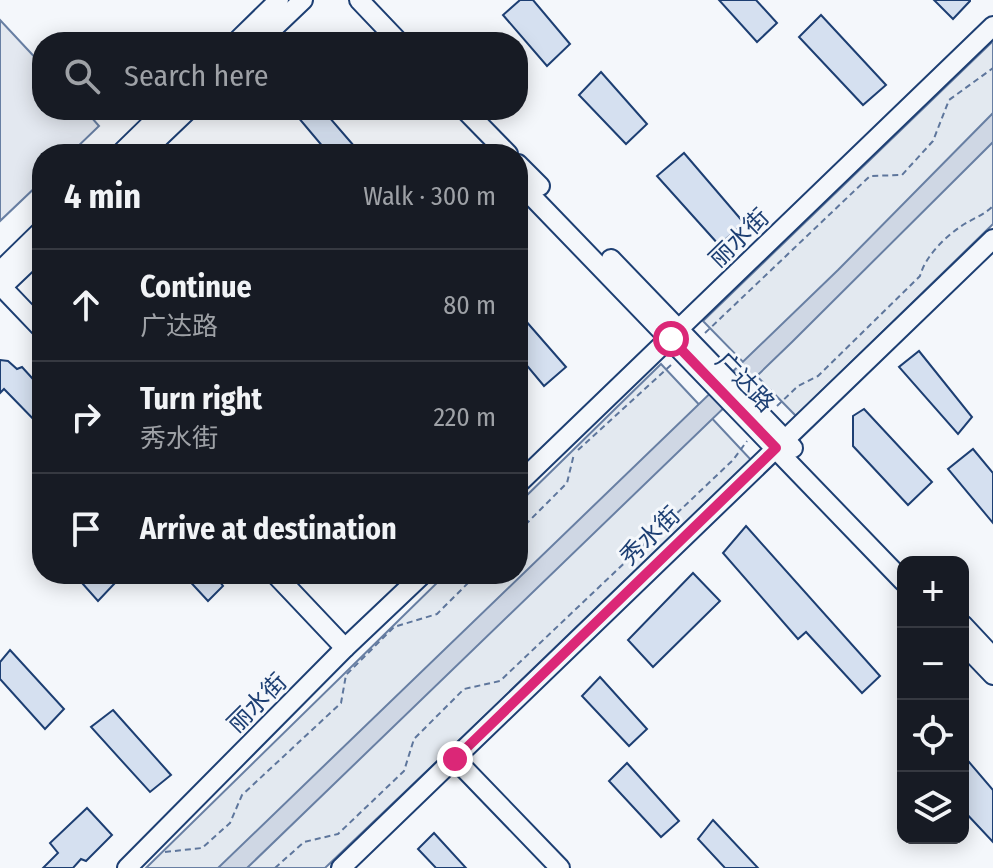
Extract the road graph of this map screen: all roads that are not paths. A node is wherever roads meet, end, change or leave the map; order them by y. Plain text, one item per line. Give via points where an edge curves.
1 (279, 0) edge
2 (303, 0) edge
3 (342, 0) edge
4 (359, 0) edge
5 (993, 26) edge
6 (246, 32) edge
7 (269, 32) edge
8 (373, 32) edge
9 (389, 32) edge
10 (155, 120) edge
11 (178, 120) edge
12 (459, 120) edge
13 (475, 120) edge
14 (130, 144) edge
15 (152, 144) edge
16 (481, 144) edge
17 (498, 144) edge
18 (528, 175) edge
19 (528, 192) edge
20 (993, 239) edge
21 (32, 243) edge
22 (32, 257) edge
23 (1, 283) edge
24 (32, 318) edge
25 (675, 334) junction
26 (780, 444) junction
27 (528, 474) edge
28 (897, 557) edge
29 (897, 574) edge
30 (284, 584) edge
31 (412, 584) edge
32 (966, 628) edge
33 (345, 648) junction
34 (969, 649) edge
35 (993, 657) edge
36 (993, 675) edge
37 (455, 759) junction
38 (133, 861) edge
39 (341, 868) edge
40 (560, 868) edge

1 - 6 main road
2 - 7 main road
3 - 8 main road
4 - 9 main road
5 - 25 main road, 丽水街
10 - 14 main road
11 - 15 main road
12 - 16 main road
13 - 17 main road
18 - 25 main road, 广达路
19 - 25 main road, 广达路
20 - 26 main road, 秀水街
21 - 23 main road
22 - 23 main road
23 - 24 main road
25 - 26 main road, 广达路
25 - 27 main road, 丽水街
26 - 28 main road, 广达路
26 - 29 main road, 广达路
26 - 37 main road, 秀水街
30 - 33 main road
31 - 33 main road, 丽水街
32 - 35 main road
33 - 38 main road, 丽水街
34 - 36 main road
37 - 39 main road, 秀水街
37 - 40 main road

